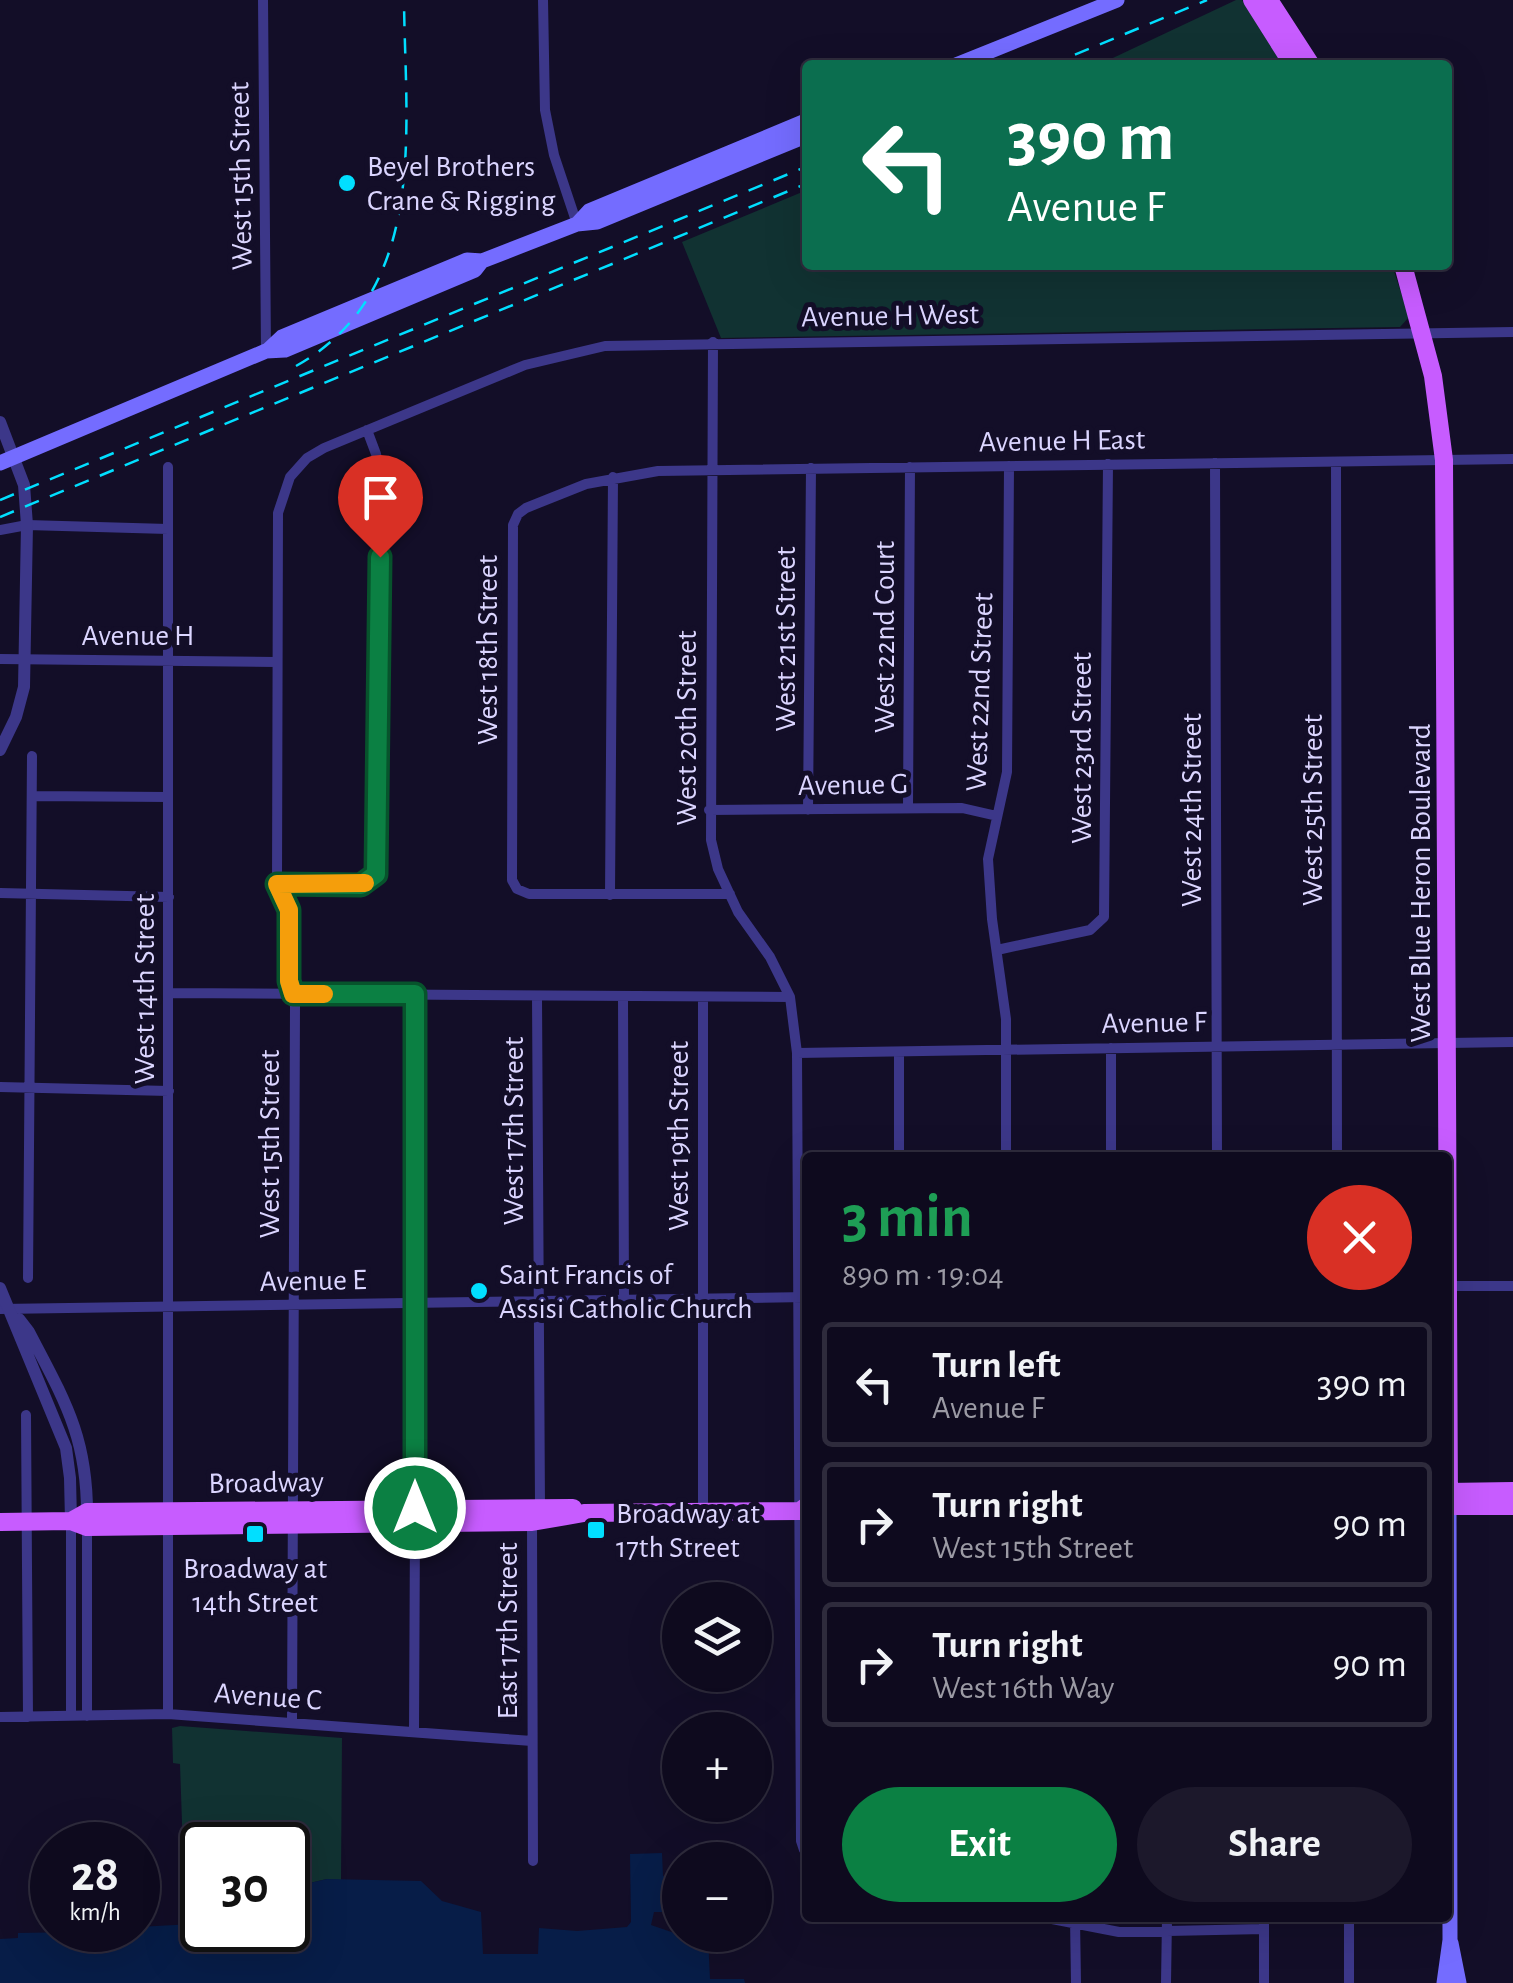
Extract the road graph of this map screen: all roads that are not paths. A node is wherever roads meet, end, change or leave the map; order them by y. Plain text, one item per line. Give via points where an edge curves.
1 (263, 0) edge
2 (542, 0) edge
3 (1117, 0) edge
4 (1252, 0) edge
5 (1269, 0) edge
6 (968, 60) edge
7 (1290, 60) edge
8 (1308, 60) edge
9 (802, 122) edge
10 (802, 137) edge
11 (576, 224) junction
12 (1405, 270) edge
13 (1513, 332) edge
14 (1424, 333) junction
15 (713, 342) junction
16 (266, 352) junction
17 (0, 422) edge
18 (367, 430) junction
19 (1513, 459) edge
20 (7, 460) edge
21 (1444, 460) junction
22 (1336, 462) junction
23 (1215, 463) junction
24 (1108, 464) junction
25 (1009, 466) junction
26 (168, 467) dead end
27 (910, 467) junction
28 (811, 468) junction
29 (296, 470) joint
30 (712, 470) junction
31 (613, 478) junction
32 (27, 526) junction
33 (0, 530) edge
34 (168, 530) junction
35 (0, 659) edge
36 (26, 659) junction
37 (168, 660) junction
38 (276, 662) junction
39 (0, 750) edge
40 (32, 756) dead end
41 (34, 796) junction
42 (168, 797) junction
43 (908, 807) junction
44 (709, 810) junction
45 (808, 810) junction
46 (997, 816) junction
47 (277, 884) junction
48 (29, 892) junction
49 (0, 893) edge
50 (610, 894) junction
51 (730, 894) junction
52 (168, 896) junction
53 (998, 950) junction
54 (169, 993) junction
55 (293, 994) junction
56 (415, 994) junction
57 (538, 996) junction
58 (623, 996) junction
59 (703, 997) junction
60 (790, 997) junction
61 (1447, 1042) junction
62 (1513, 1042) edge
63 (1338, 1044) junction
64 (1217, 1046) junction
65 (1111, 1048) junction
66 (1007, 1050) junction
67 (900, 1052) junction
68 (797, 1054) junction
69 (0, 1087) edge
70 (29, 1088) junction
71 (169, 1091) junction
72 (900, 1152) edge
73 (1006, 1152) edge
74 (1111, 1152) edge
75 (1217, 1152) edge
76 (1338, 1152) edge
77 (1447, 1152) edge
78 (28, 1278) dead end
79 (1452, 1286) edge
80 (1513, 1286) edge
81 (0, 1288) edge
82 (802, 1297) edge
83 (702, 1299) junction
84 (624, 1301) junction
85 (538, 1302) junction
86 (416, 1303) junction
87 (293, 1305) junction
88 (169, 1307) junction
89 (6, 1309) edge
90 (26, 1416) dead end
91 (1513, 1491) edge
92 (1452, 1499) edge
93 (1452, 1499) edge
94 (1513, 1506) edge
95 (802, 1511) edge
96 (536, 1514) junction
97 (704, 1514) junction
98 (415, 1515) junction
99 (292, 1517) junction
100 (168, 1518) junction
101 (82, 1520) junction
102 (27, 1521) junction
103 (0, 1522) edge
104 (168, 1714) junction
105 (71, 1716) junction
106 (87, 1716) junction
107 (28, 1717) junction
108 (0, 1718) edge
109 (292, 1722) junction
110 (414, 1732) junction
111 (532, 1741) junction
112 (802, 1745) edge
113 (802, 1829) edge
114 (533, 1861) dead end
115 (1075, 1922) edge
116 (1079, 1922) edge
117 (1166, 1922) edge
118 (1349, 1922) edge
119 (1450, 1922) edge
120 (1264, 1923) edge
121 (1167, 1931) junction
122 (1450, 1940) junction
123 (1076, 1983) edge
124 (1166, 1983) edge
125 (1264, 1983) edge
126 (1349, 1983) edge
127 (1444, 1983) edge
128 (1459, 1983) edge

1 - 16 street, West 15th Street
2 - 11 street via 546,110
3 - 6 main road
4 - 7 main road
5 - 8 main road
9 - 11 main road via 600,206
10 - 11 main road via 597,222
11 - 16 main road via 482,261 468,260 282,337
12 - 14 main road, West Blue Heron Boulevard
13 - 14 street, Avenue H West
14 - 15 street, Avenue H West
14 - 21 main road, West Blue Heron Boulevard
15 - 18 street, Avenue H West via 632,344 551,357
15 - 30 street, West 20th Street
16 - 20 main road
17 - 20 street
18 - 29 street, Avenue H West via 318,451
18 - 47 street via 381,480 378,865 361,885
19 - 21 street, Avenue H East
20 - 32 street via 24,484
21 - 22 street, Avenue H East
21 - 61 main road, West Blue Heron Boulevard
22 - 23 street, Avenue H East
22 - 63 street, West 25th Street
23 - 24 street, Avenue H East
23 - 64 street, West 24th Street
24 - 25 street, Avenue H East
24 - 53 street, West 23rd Street via 1104,916 1090,930
25 - 27 street, Avenue H East
25 - 46 street, West 22nd Street via 1007,772
26 - 34 street, West 14th Street
27 - 28 street, Avenue H East
27 - 43 street, West 22nd Court
28 - 30 street, Avenue H East
28 - 45 street, West 21st Street
29 - 38 street, West 15th Street via 278,513
30 - 31 street, Avenue H East
30 - 44 street, West 20th Street
31 - 50 street
31 - 50 street, West 18th Street via 526,508 513,526 511,874 517,889 528,894
32 - 33 street
32 - 34 street
32 - 36 street
34 - 37 street, West 14th Street
35 - 36 street, Avenue H
36 - 37 street, Avenue H
36 - 39 street via 16,717
37 - 38 street, Avenue H
37 - 42 street, West 14th Street
38 - 47 street, West 15th Street
40 - 41 street
41 - 42 street
41 - 48 street
42 - 52 street, West 14th Street
43 - 45 street, Avenue G
43 - 46 street, Avenue G
44 - 45 street, Avenue G
44 - 51 street, West 20th Street via 714,854
46 - 53 street, West 22nd Street via 988,860
47 - 55 street, West 15th Street via 289,910
48 - 49 street
48 - 52 street
48 - 70 street
50 - 51 street
51 - 60 street, West 20th Street
52 - 54 street, West 14th Street
53 - 66 street, West 22nd Street
54 - 55 street
54 - 71 street, West 14th Street
55 - 56 street
55 - 87 street, West 15th Street
56 - 57 street
56 - 86 street
57 - 58 street
57 - 85 street, West 17th Street
58 - 59 street
58 - 84 street
59 - 60 street
59 - 83 street, West 19th Street
60 - 68 street, West 20th Street
61 - 62 street, Avenue F
61 - 63 street, Avenue F
61 - 77 main road, West Blue Heron Boulevard
63 - 64 street, Avenue F
63 - 76 street, West 25th Street
64 - 65 street, Avenue F
64 - 75 street, West 24th Street
65 - 66 street, Avenue F
65 - 74 street
66 - 67 street, Avenue F
66 - 73 street, West 22nd Street
67 - 68 street, Avenue F
67 - 72 street
68 - 82 street, West 20th Street
69 - 70 street
70 - 71 street
70 - 78 street
71 - 88 street, West 14th Street
79 - 80 street
81 - 89 street
82 - 83 street, Avenue E
83 - 84 street, Avenue E
83 - 97 street, West 19th Street
84 - 85 street, Avenue E
85 - 86 street, Avenue E
85 - 96 street, West 17th Street
86 - 87 street, Avenue E
86 - 98 street
87 - 88 street, Avenue E
87 - 99 street, West 15th Street
88 - 89 street, Avenue E
88 - 100 street, West 14th Street
89 - 101 street via 66,1448
90 - 102 street
91 - 92 main road
93 - 94 main road
95 - 97 main road, Broadway
96 - 97 main road, Broadway via 572,1508
96 - 98 main road, Broadway
96 - 111 street, East 17th Street
98 - 99 main road, Broadway
98 - 110 street
99 - 100 main road, Broadway
99 - 109 street, West 15th Street
100 - 101 main road, Broadway
100 - 104 street, West 14th Street
101 - 102 main road, Broadway
101 - 105 street
101 - 106 street
102 - 103 main road, Broadway
102 - 107 street
104 - 106 street, Avenue C
104 - 109 street, Avenue C
105 - 106 street, Avenue C
105 - 107 street, Avenue C
107 - 108 street, Avenue C
109 - 110 street, Avenue C
110 - 111 street, Avenue C
111 - 114 street, East 17th Street
112 - 113 street, West 20th Street
115 - 123 street
116 - 121 street via 1119,1932
117 - 121 street
118 - 126 street
119 - 122 main road
120 - 121 street
120 - 125 street
121 - 124 street
122 - 127 main road
122 - 128 main road

